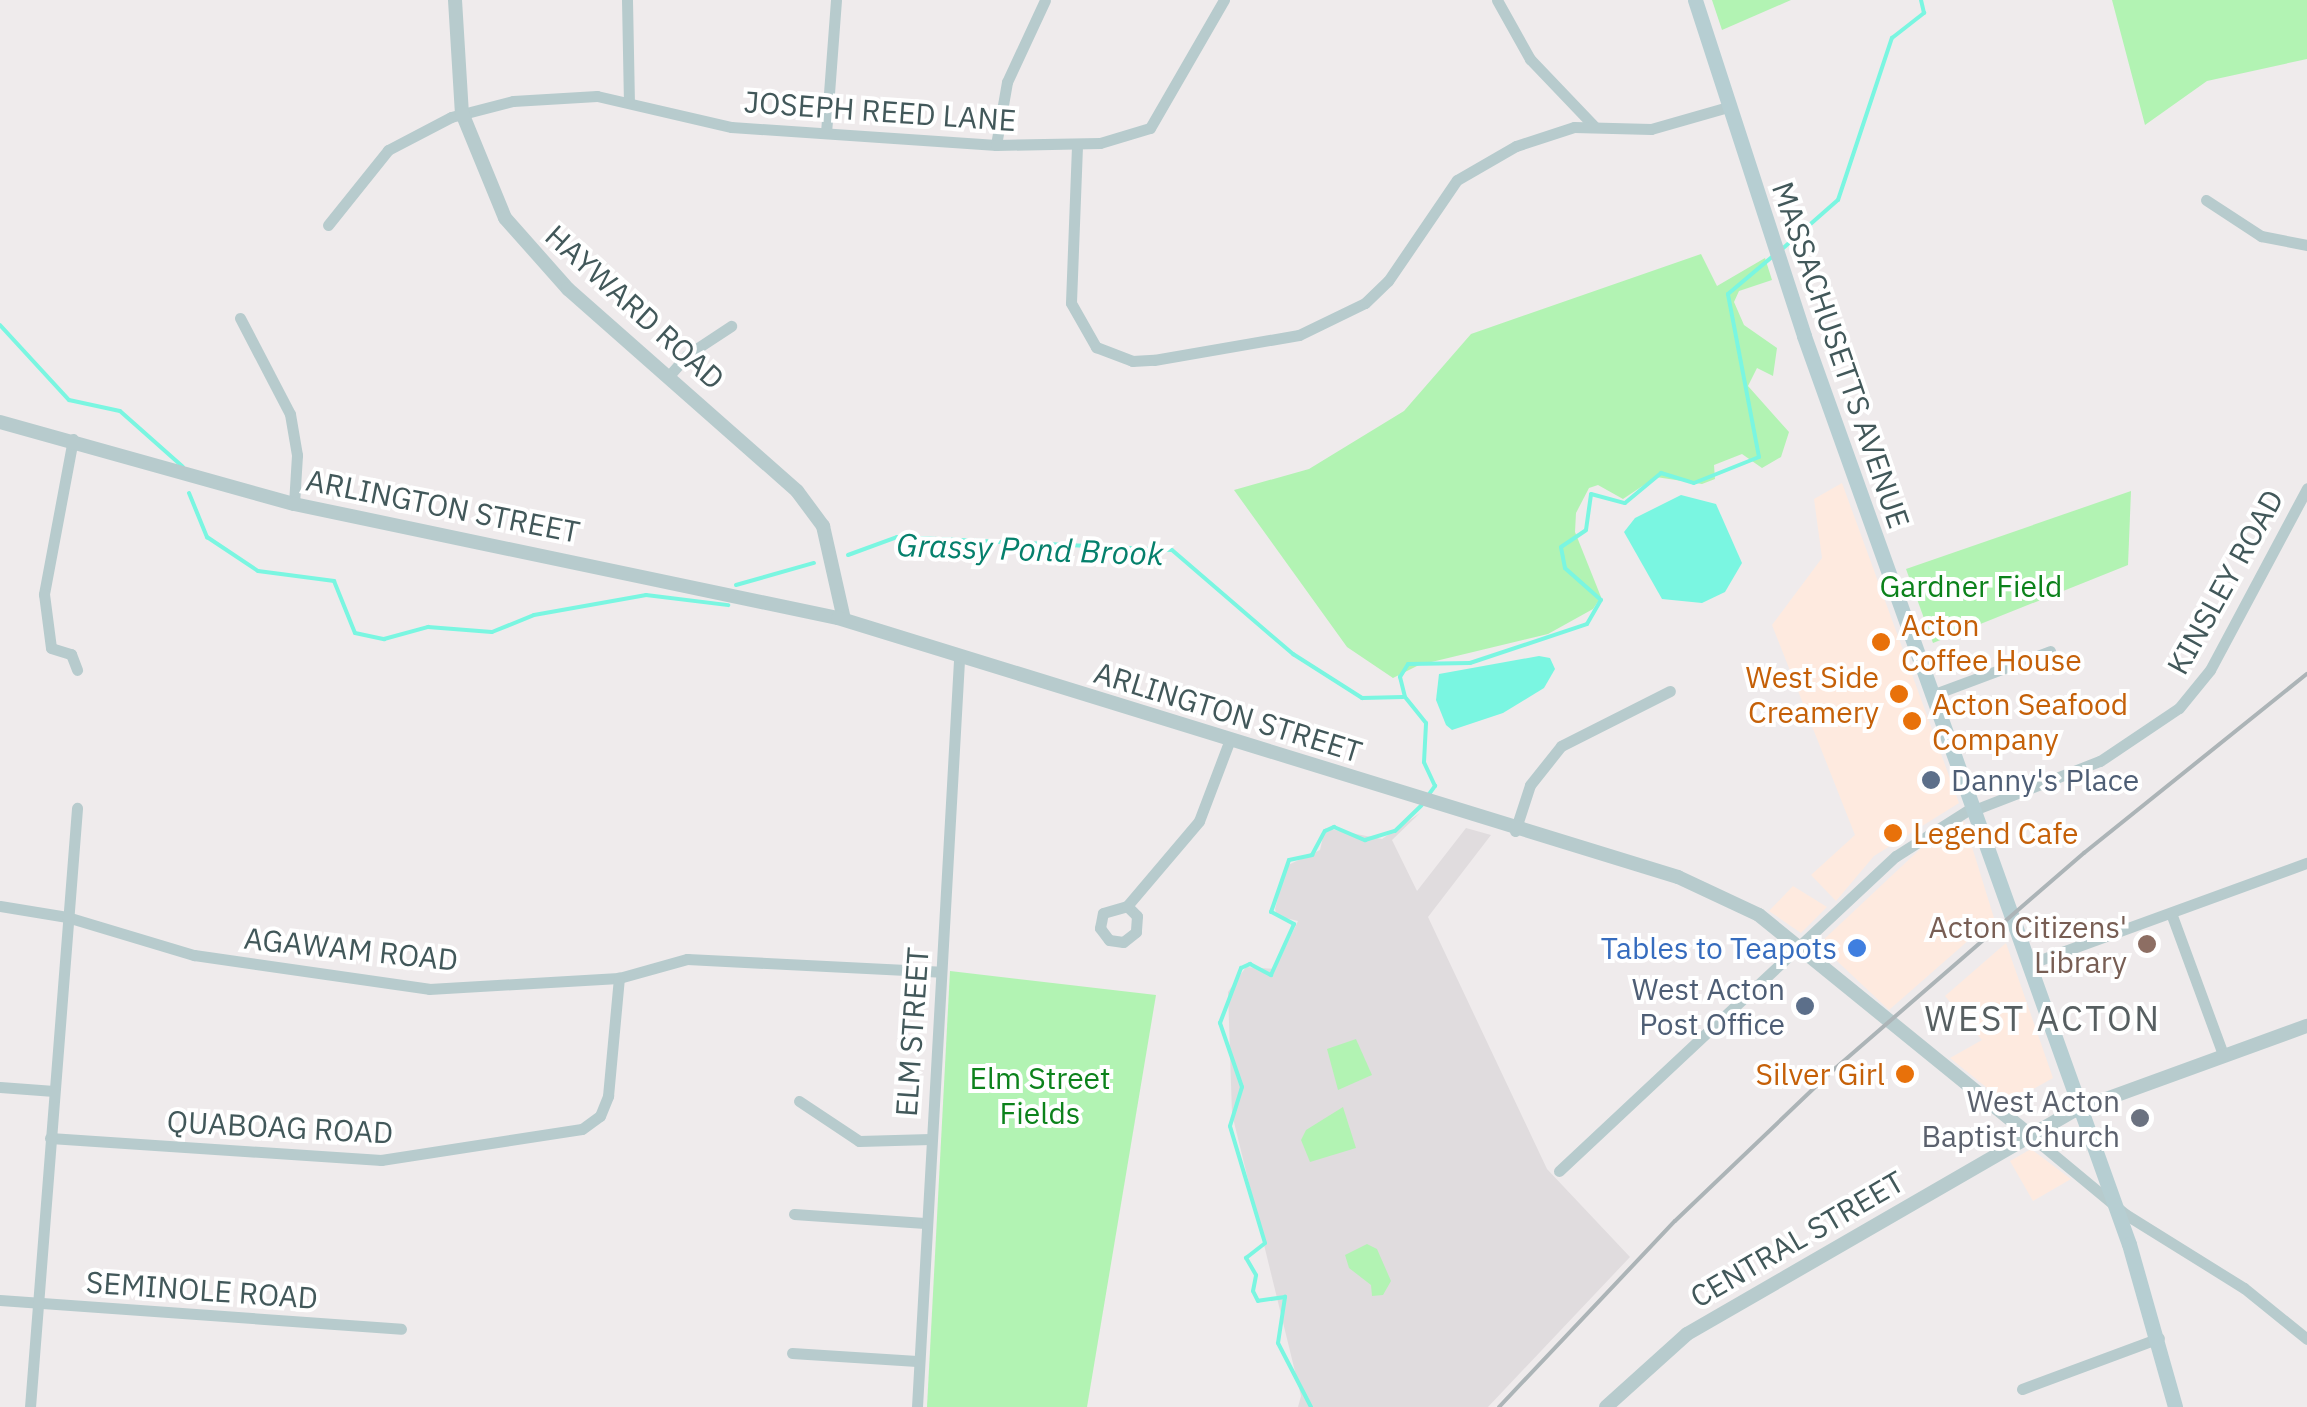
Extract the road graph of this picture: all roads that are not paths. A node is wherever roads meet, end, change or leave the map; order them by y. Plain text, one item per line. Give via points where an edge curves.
1 (455, 0) edge
2 (627, 0) edge
3 (836, 0) edge
4 (1045, 0) edge
5 (1224, 0) edge
6 (1497, 0) edge
7 (1695, 0) edge
8 (629, 102) junction
9 (1728, 107) junction
10 (462, 113) junction
11 (1595, 128) junction
12 (826, 133) junction
13 (996, 145) junction
14 (1077, 146) junction
15 (2206, 200) dead end
16 (328, 224) dead end
17 (2307, 245) edge
18 (240, 318) dead end
19 (731, 326) dead end
20 (668, 377) junction
21 (0, 422) edge
22 (74, 439) junction
23 (2307, 488) edge
24 (294, 504) junction
25 (2302, 506) edge
26 (844, 620) junction
27 (2050, 651) dead end
28 (959, 660) junction
29 (77, 670) dead end
30 (1670, 691) dead end
31 (1932, 695) junction
32 (1229, 742) junction
33 (77, 808) dead end
34 (1973, 808) junction
35 (1515, 831) junction
36 (2307, 864) edge
37 (0, 906) edge
38 (1127, 906) dead end
39 (2171, 913) junction
40 (67, 916) junction
41 (1802, 948) junction
42 (2029, 964) junction
43 (941, 972) junction
44 (619, 978) junction
45 (2307, 1026) edge
46 (2223, 1054) junction
47 (0, 1087) edge
48 (54, 1091) junction
49 (799, 1100) dead end
50 (2080, 1106) junction
51 (2030, 1135) junction
52 (50, 1138) junction
53 (930, 1140) junction
54 (1559, 1171) dead end
55 (2116, 1206) junction
56 (794, 1214) dead end
57 (925, 1223) junction
58 (0, 1300) edge
59 (38, 1303) junction
60 (401, 1329) dead end
61 (2158, 1338) junction
62 (2307, 1339) edge
63 (792, 1353) dead end
64 (917, 1361) junction
65 (2022, 1388) dead end
66 (30, 1407) edge
67 (916, 1407) edge
68 (1606, 1407) edge
69 (2175, 1407) edge

1 - 10 street, HAYWARD ROAD
2 - 8 street
3 - 12 street
4 - 13 street via 1007,82
5 - 14 street, JOSEPH REED LANE via 1150,128
6 - 11 street via 1530,60
7 - 9 main road, MASSACHUSETTS AVENUE
8 - 10 street, JOSEPH REED LANE via 556,97
8 - 12 street, JOSEPH REED LANE via 687,120
9 - 11 street via 1650,129
9 - 31 main road, MASSACHUSETTS AVENUE
10 - 16 street, JOSEPH REED LANE via 388,150
10 - 20 street, HAYWARD ROAD via 488,189 522,241
11 - 14 street via 1533,138 1457,180 1388,282 1365,303 1268,343 1132,361 1096,347 1071,304
12 - 13 street, JOSEPH REED LANE
13 - 14 street, JOSEPH REED LANE
15 - 17 street via 2262,236
18 - 24 street via 290,414 297,455
19 - 20 street via 687,355
20 - 26 street, HAYWARD ROAD via 781,475 823,526
21 - 22 street, ARLINGTON STREET
22 - 24 street, ARLINGTON STREET
22 - 29 street via 44,594 51,648 72,654
23 - 25 street, KINSLEY ROAD
24 - 26 street, ARLINGTON STREET
25 - 34 street, KINSLEY ROAD via 2210,670 2179,708 2100,761
26 - 28 street, ARLINGTON STREET
27 - 31 street
28 - 32 street, ARLINGTON STREET
28 - 43 street, ELM STREET
30 - 35 street via 1561,746 1530,786
31 - 34 main road, MASSACHUSETTS AVENUE
32 - 35 street, ARLINGTON STREET
32 - 38 street via 1199,822
33 - 40 street
34 - 41 street, KINSLEY ROAD via 1910,844
34 - 42 main road, MASSACHUSETTS AVENUE
35 - 41 street, ARLINGTON STREET via 1702,887 1758,915
36 - 39 street
37 - 40 street, AGAWAM ROAD
39 - 42 street
39 - 46 street
40 - 44 street, AGAWAM ROAD via 194,955 412,987
40 - 48 street
41 - 51 street, ARLINGTON STREET
41 - 54 street, KINSLEY ROAD
42 - 50 main road, MASSACHUSETTS AVENUE
43 - 44 street, AGAWAM ROAD via 687,958
43 - 53 street, ELM STREET
44 - 52 street, QUABOAG ROAD via 608,1096 600,1116 582,1129 381,1160
45 - 46 street, CENTRAL STREET
46 - 50 street, CENTRAL STREET
47 - 48 street
48 - 52 street
49 - 53 street via 859,1141
50 - 51 street, CENTRAL STREET
50 - 55 main road, MASSACHUSETTS AVENUE
51 - 55 street, ARLINGTON STREET
51 - 68 street, CENTRAL STREET via 1687,1334
52 - 59 street
53 - 57 street, ELM STREET
55 - 61 main road, MASSACHUSETTS AVENUE
55 - 62 street, ARLINGTON STREET via 2250,1291
56 - 57 street
57 - 64 street, ELM STREET
58 - 59 street, SEMINOLE ROAD
59 - 60 street, SEMINOLE ROAD
59 - 66 street
61 - 65 street
61 - 69 main road, MASSACHUSETTS AVENUE
63 - 64 street
64 - 67 street, ELM STREET

